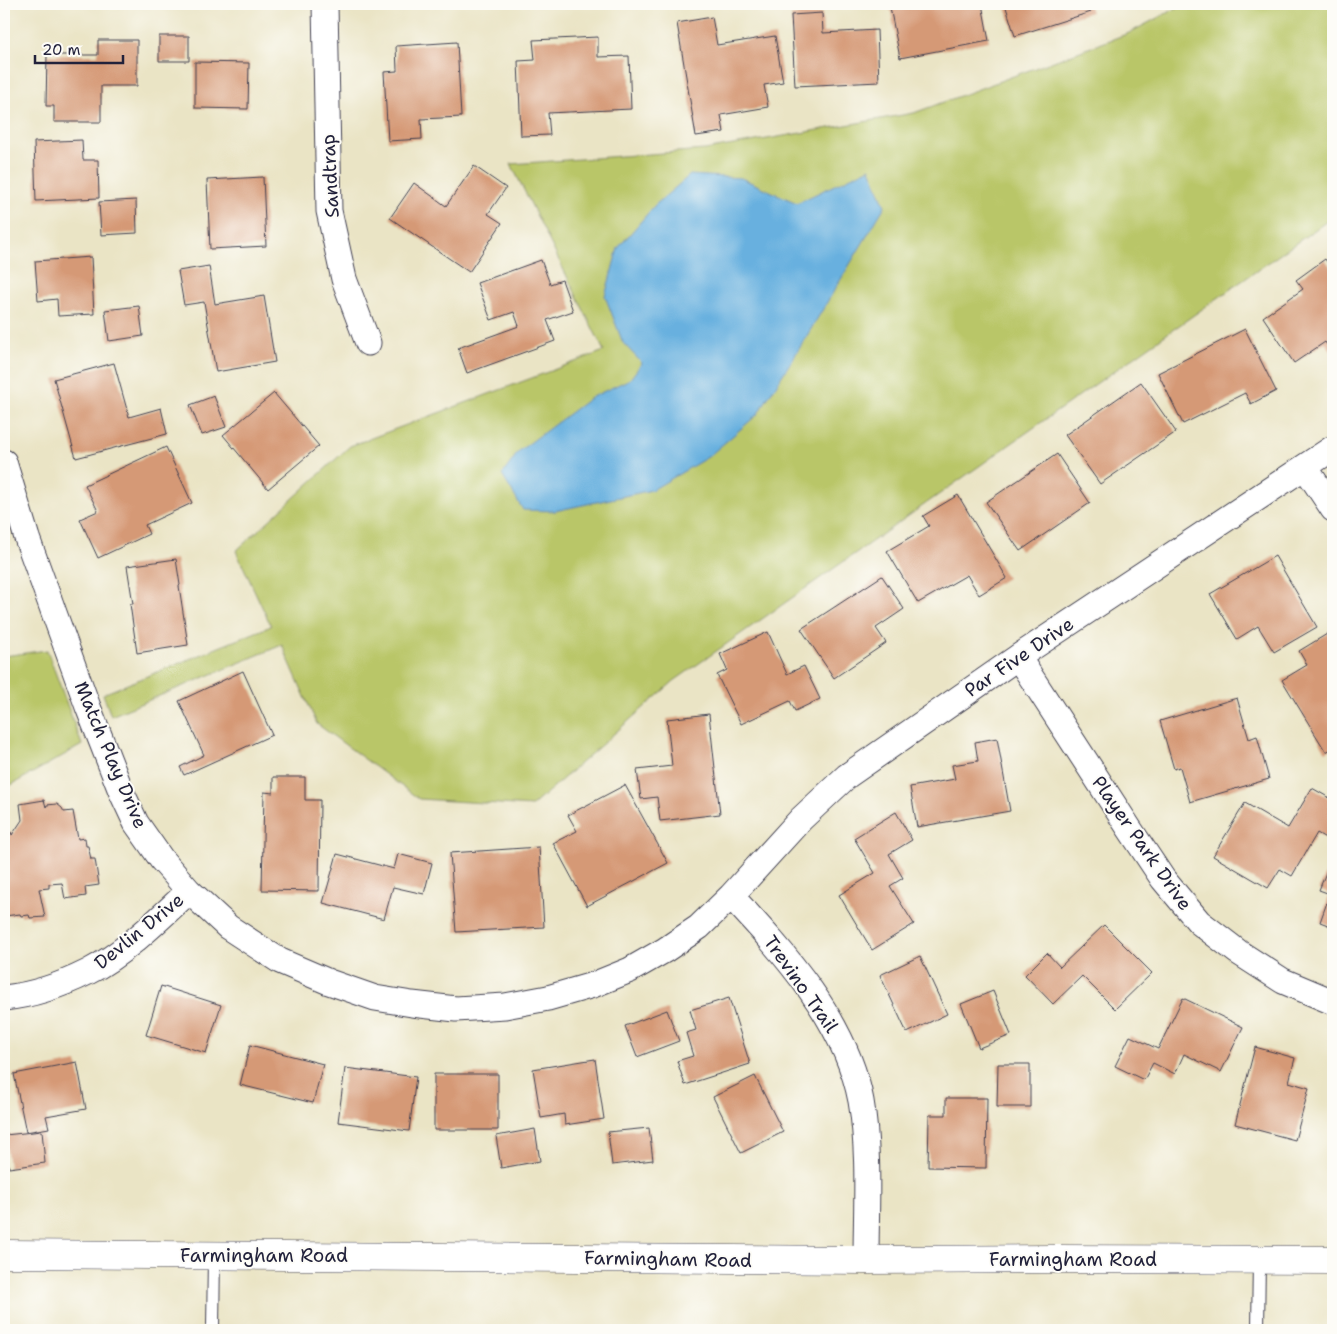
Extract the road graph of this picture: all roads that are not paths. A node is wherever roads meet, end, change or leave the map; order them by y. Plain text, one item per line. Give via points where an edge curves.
1 (325, 4) edge
2 (368, 343) dead end
3 (1333, 448) edge
4 (4, 462) edge
5 (1305, 467) junction
6 (1333, 509) edge
7 (1018, 657) junction
8 (190, 891) junction
9 (731, 896) junction
10 (4, 998) edge
11 (1333, 1002) edge
12 (4, 1254) edge
13 (214, 1255) junction
14 (1259, 1259) junction
15 (866, 1260) junction
16 (1333, 1260) edge
17 (213, 1330) edge
18 (1258, 1330) edge

1 - 2 street, Sandtrap via 329,211 344,279
3 - 5 street, Par Five Drive
4 - 8 street, Match Play Drive via 81,688 122,791 136,823 162,860
5 - 6 street
5 - 7 street, Par Five Drive
7 - 9 street, Par Five Drive via 847,776 801,819
7 - 11 street, Player Park Drive via 1158,872 1198,922 1283,981
8 - 9 street, Match Play Drive via 228,927 280,961 375,998 456,1008 505,1006 548,998 630,970 699,927
8 - 10 street, Devlin Drive via 121,950 88,972 54,986
9 - 15 street, Trevino Trail via 763,930 823,1008 853,1072 861,1102 866,1153
12 - 13 street, Farmingham Road
13 - 15 street, Farmingham Road
13 - 17 lane
14 - 15 street, Farmingham Road
14 - 16 street, Farmingham Road
14 - 18 lane

